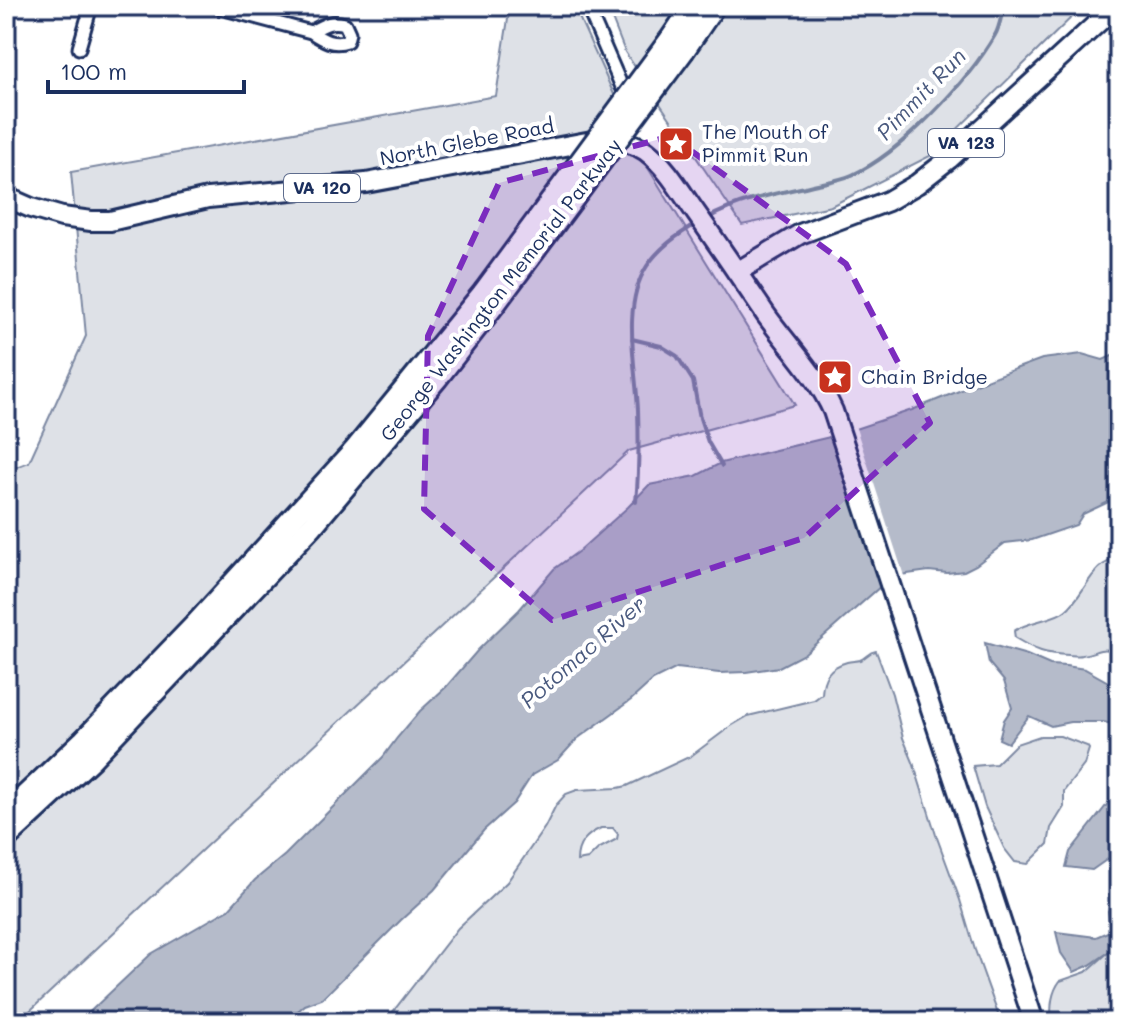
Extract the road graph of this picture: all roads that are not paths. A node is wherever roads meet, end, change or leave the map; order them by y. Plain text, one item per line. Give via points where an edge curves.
1 (91, 6) edge
2 (213, 6) edge
3 (587, 6) edge
4 (693, 6) edge
5 (714, 6) edge
6 (1116, 6) edge
7 (311, 32) dead end
8 (677, 45) junction
9 (79, 48) dead end
10 (640, 147) junction
11 (6, 197) edge
12 (737, 272) junction
13 (489, 299) junction
14 (6, 814) edge
15 (6, 838) edge
16 (1034, 1022) edge

1 - 9 street
2 - 7 street
3 - 10 street via 638,127
4 - 8 highway, George Washington Memorial Parkway
5 - 8 highway, George Washington Memorial Parkway
6 - 12 main road, VA 123 via 917,184 888,201 800,234
8 - 13 highway, George Washington Memorial Parkway, bridge
10 - 11 main road, North Glebe Road / VA 120 via 592,141 366,183 208,198 110,221 62,217
10 - 12 main road via 667,172
12 - 16 main road via 829,401
13 - 14 highway, George Washington Memorial Parkway via 195,625
13 - 15 highway, George Washington Memorial Parkway via 437,378 312,526 90,760

